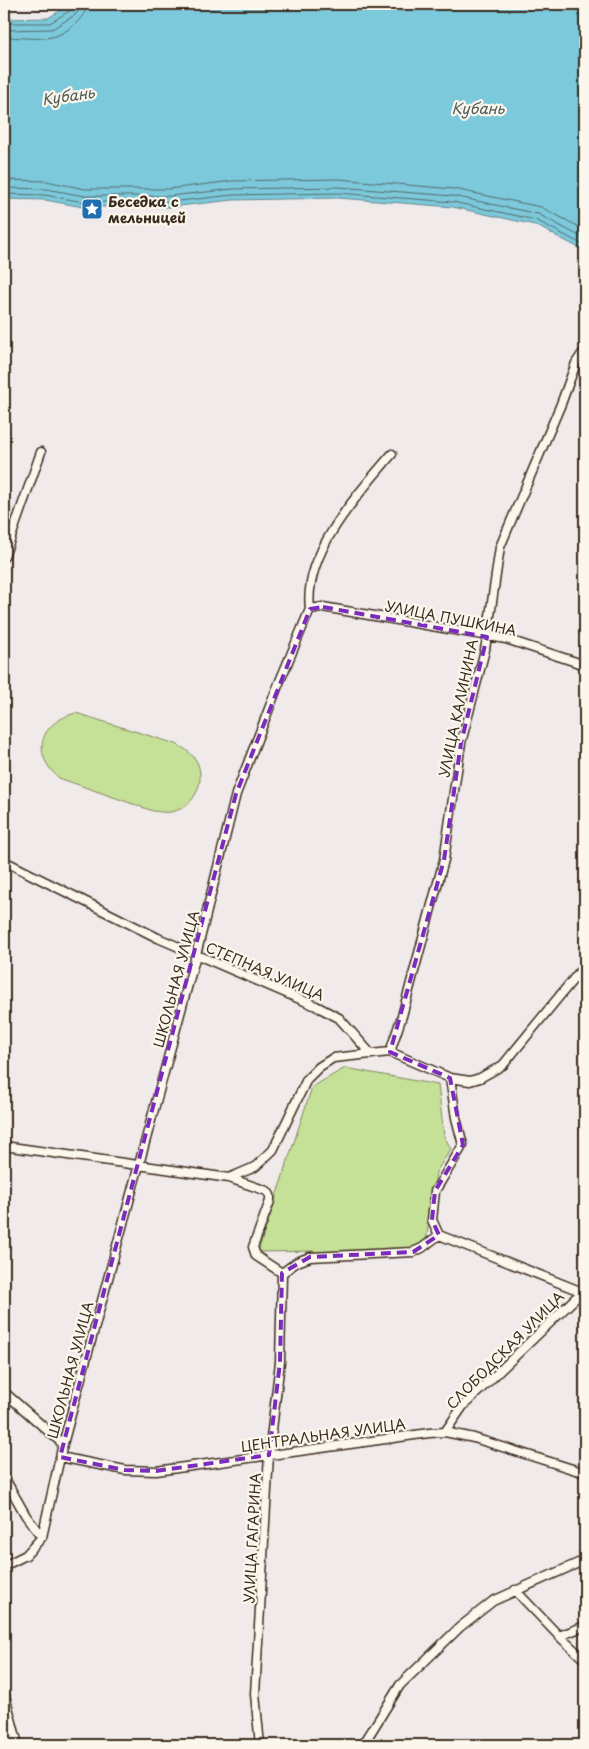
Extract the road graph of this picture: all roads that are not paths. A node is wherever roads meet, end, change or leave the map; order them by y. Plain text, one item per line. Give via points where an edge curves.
1 (585, 354) edge
2 (41, 452) dead end
3 (392, 454) dead end
4 (4, 557) edge
5 (310, 609) junction
6 (487, 637) junction
7 (585, 663) edge
8 (4, 861) edge
9 (196, 955) junction
10 (585, 966) edge
11 (390, 1052) junction
12 (370, 1053) junction
13 (450, 1078) junction
14 (4, 1146) edge
15 (139, 1164) junction
16 (229, 1178) junction
17 (440, 1235) junction
18 (282, 1273) junction
19 (584, 1291) edge
20 (4, 1392) edge
21 (445, 1432) junction
22 (63, 1444) junction
23 (269, 1455) junction
24 (60, 1457) junction
25 (585, 1473) edge
26 (4, 1477) edge
27 (42, 1537) junction
28 (585, 1560) edge
29 (4, 1566) edge
30 (515, 1590) junction
31 (585, 1626) edge
32 (559, 1636) junction
33 (585, 1660) edge
34 (4, 1692) edge
35 (18, 1745) edge
36 (260, 1745) edge
37 (363, 1745) edge

1 - 6 street, УЛИЦА КАЛИНИНА via 576,363 500,548
2 - 4 street
3 - 5 street, ШКОЛЬНАЯ УЛИЦА via 324,543 311,576
5 - 6 street, УЛИЦА ПУШКИНА via 322,607
5 - 9 street, ШКОЛЬНАЯ УЛИЦА via 236,794
6 - 7 street, УЛИЦА ПУШКИНА via 506,639
6 - 11 street, УЛИЦА КАЛИНИНА via 461,743 442,869
8 - 9 street, СТЕПНАЯ УЛИЦА
9 - 12 street, СТЕПНАЯ УЛИЦА via 339,1018
9 - 15 street, ШКОЛЬНАЯ УЛИЦА
10 - 13 street via 502,1065 470,1081
11 - 12 street
11 - 13 street
12 - 16 street via 333,1058 319,1067 307,1079 273,1150 255,1166
13 - 17 street via 463,1145 435,1191 432,1220
14 - 15 street
15 - 16 street
15 - 22 street, ШКОЛЬНАЯ УЛИЦА
16 - 18 street via 267,1191 270,1195 253,1252
17 - 18 street via 413,1252 310,1257 296,1262
17 - 19 street
18 - 23 street, УЛИЦА ГАГАРИНА via 280,1362
19 - 21 street, СЛОБОДСКАЯ УЛИЦА via 463,1406
20 - 22 street
21 - 23 street, ЦЕНТРАЛЬНАЯ УЛИЦА
21 - 25 street, ЦЕНТРАЛЬНАЯ УЛИЦА
22 - 24 street, ШКОЛЬНАЯ УЛИЦА
23 - 24 street, ЦЕНТРАЛЬНАЯ УЛИЦА via 156,1471 125,1470
23 - 36 street, УЛИЦА ГАГАРИНА via 255,1694
24 - 27 street, ШКОЛЬНАЯ УЛИЦА
26 - 27 street
27 - 29 street via 26,1555
28 - 30 street
30 - 32 street
30 - 37 street via 493,1601 460,1627 400,1685
31 - 32 street
32 - 33 street
34 - 35 street

